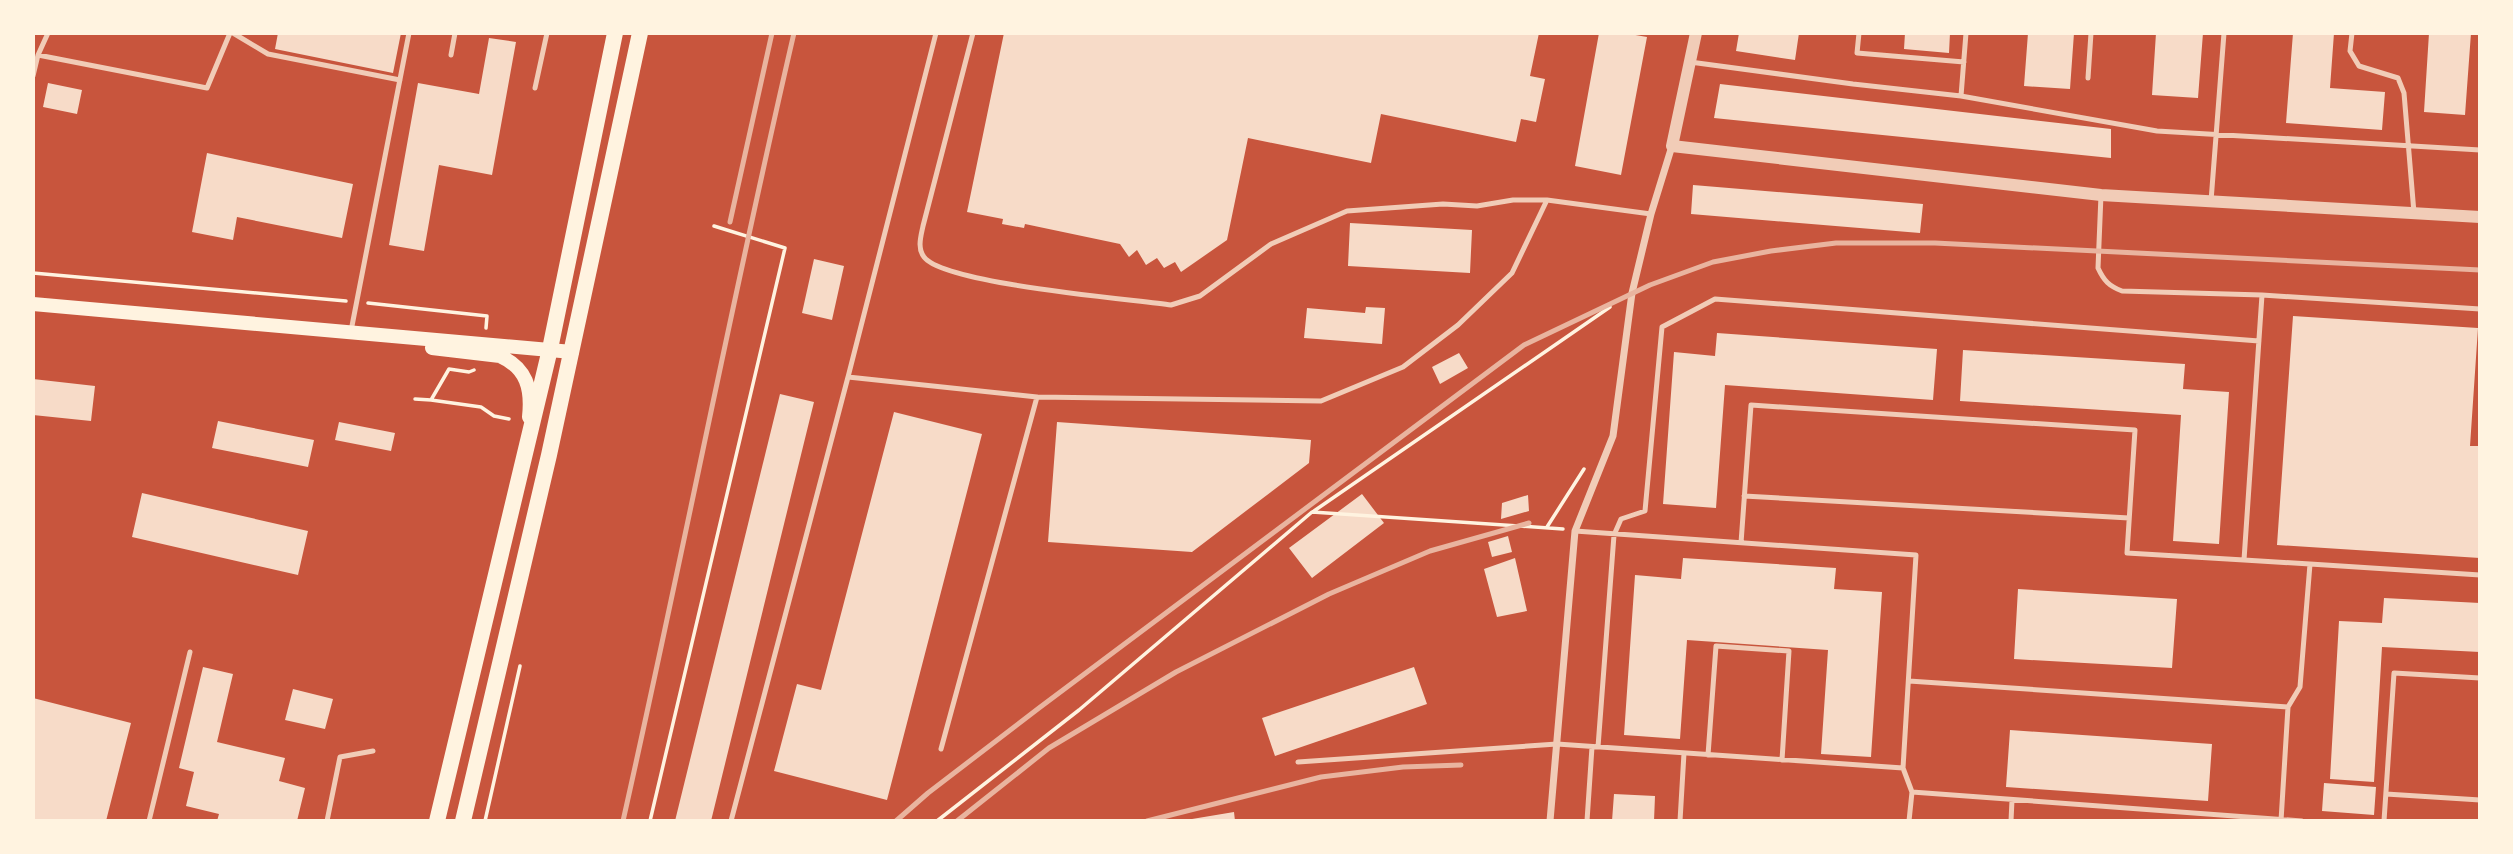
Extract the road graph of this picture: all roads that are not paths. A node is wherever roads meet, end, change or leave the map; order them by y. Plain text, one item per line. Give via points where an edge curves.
1 (48, 33) edge
2 (231, 33) edge
3 (409, 33) edge
4 (455, 33) edge
5 (547, 33) edge
6 (615, 33) edge
7 (640, 33) edge
8 (936, 33) edge
9 (973, 33) edge
10 (1696, 33) edge
11 (1859, 33) edge
12 (1966, 33) edge
13 (2091, 33) edge
14 (2224, 33) edge
15 (2352, 33) edge
16 (38, 55) junction
17 (451, 55) dead end
18 (1690, 62) junction
19 (1964, 62) junction
20 (33, 76) edge
21 (2088, 78) dead end
22 (400, 80) junction
23 (535, 88) dead end
24 (1961, 96) junction
25 (2216, 135) junction
26 (1672, 146) junction
27 (2410, 147) junction
28 (2480, 150) edge
29 (2101, 195) junction
30 (1547, 200) junction
31 (2211, 201) junction
32 (2414, 213) junction
33 (1651, 214) junction
34 (2480, 217) edge
35 (2262, 295) junction
36 (33, 304) edge
37 (2480, 309) edge
38 (351, 331) junction
39 (2259, 341) junction
40 (550, 349) junction
41 (572, 352) junction
42 (848, 377) junction
43 (1037, 397) junction
44 (526, 450) junction
45 (1744, 496) junction
46 (2129, 518) junction
47 (1575, 531) junction
48 (1614, 534) junction
49 (1741, 543) junction
50 (2244, 560) junction
51 (2310, 564) junction
52 (2480, 575) edge
53 (190, 652) dead end
54 (2480, 678) edge
55 (1909, 681) junction
56 (2288, 707) junction
57 (1557, 744) junction
58 (1595, 747) junction
59 (940, 749) dead end
60 (373, 751) dead end
61 (1684, 753) junction
62 (1708, 755) junction
63 (1782, 760) junction
64 (1298, 762) dead end
65 (1903, 768) junction
66 (1912, 792) junction
67 (2386, 794) junction
68 (2012, 800) junction
69 (2480, 800) edge
70 (2170, 810) junction
71 (2281, 820) edge
72 (149, 821) edge
73 (327, 821) edge
74 (437, 821) edge
75 (463, 821) edge
76 (731, 821) edge
77 (1550, 821) edge
78 (1587, 821) edge
79 (1679, 821) edge
80 (1909, 821) edge
81 (2011, 821) edge
82 (2169, 821) edge
83 (2302, 821) edge
84 (2384, 821) edge

1 - 16 lane
2 - 16 lane via 208,88
2 - 22 lane via 268,54
3 - 22 lane
4 - 17 lane
5 - 23 lane
6 - 40 main road
7 - 41 main road
8 - 42 lane
9 - 30 lane via 920,250 935,265 986,281 1171,305 1200,296 1271,244 1347,211
10 - 18 street
11 - 19 lane via 1857,54
12 - 19 lane
13 - 21 lane
14 - 25 lane
15 - 27 lane via 2350,51 2359,66 2398,78
16 - 20 lane
18 - 24 lane
18 - 26 street
19 - 24 lane
22 - 38 lane
24 - 25 lane via 2157,131
25 - 27 lane
25 - 31 lane
26 - 29 street
26 - 33 street
27 - 28 lane
27 - 32 lane
29 - 31 street
29 - 35 lane via 2098,268 2111,287
30 - 33 lane
30 - 43 lane via 1512,273 1458,325 1403,367 1321,401
31 - 32 street
32 - 34 street
33 - 47 street via 1632,293 1613,436
35 - 37 lane
35 - 39 lane
36 - 38 main road
38 - 40 main road
38 - 44 main road via 356,339 500,355 509,360 530,386
39 - 48 lane via 1715,299 1662,327 1645,511 1621,519
39 - 50 lane
40 - 41 main road
40 - 44 main road
41 - 75 main road
42 - 43 lane
42 - 76 lane
43 - 59 lane
44 - 74 main road
45 - 46 lane
45 - 46 lane via 1751,405 2135,430
45 - 49 lane
46 - 50 lane via 2127,554
47 - 48 lane
47 - 57 street
48 - 49 lane
48 - 58 lane
49 - 55 lane via 1916,555
50 - 51 lane
51 - 52 lane
51 - 56 lane via 2300,687
53 - 72 lane
54 - 67 lane via 2394,673
55 - 56 lane
55 - 65 lane
56 - 71 lane
57 - 58 lane
57 - 64 lane
57 - 77 street
58 - 61 lane
58 - 78 lane
60 - 73 lane via 340,757
61 - 62 lane
61 - 79 lane
62 - 63 lane
62 - 63 lane via 1716,646 1740,647 1789,651
63 - 65 lane
65 - 66 lane
66 - 68 lane
66 - 80 lane
67 - 69 lane
67 - 84 lane
68 - 70 lane
68 - 81 lane
70 - 71 lane
70 - 82 lane
71 - 83 lane

